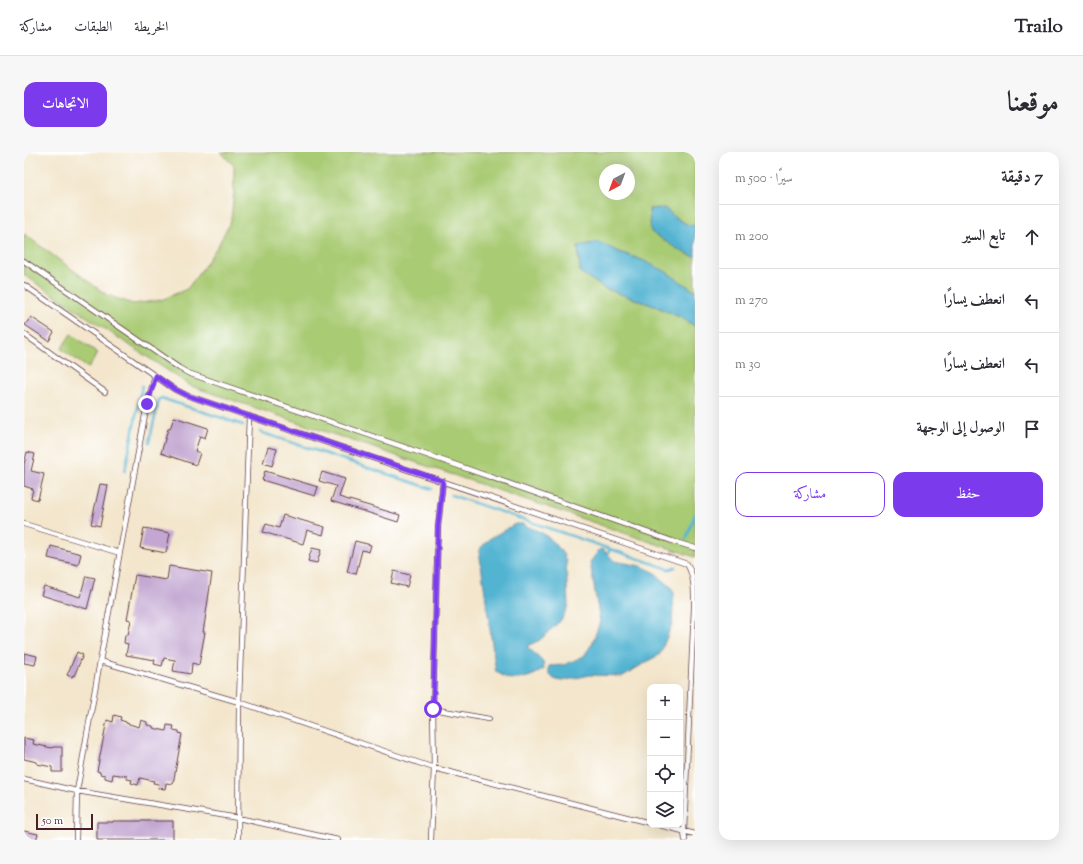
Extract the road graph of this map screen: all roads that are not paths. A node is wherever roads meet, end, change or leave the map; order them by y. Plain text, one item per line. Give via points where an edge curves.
1 (24, 262) edge
2 (24, 285) edge
3 (24, 334) edge
4 (156, 376) junction
5 (105, 392) dead end
6 (249, 416) junction
7 (443, 481) junction
8 (24, 524) edge
9 (695, 548) edge
10 (120, 553) junction
11 (100, 661) junction
12 (239, 702) junction
13 (433, 709) junction
14 (489, 718) dead end
15 (434, 768) junction
16 (24, 779) edge
17 (77, 791) junction
18 (238, 818) junction
19 (647, 822) edge
20 (672, 828) edge
21 (684, 831) junction
22 (695, 834) edge
23 (76, 840) edge
24 (238, 840) edge
25 (338, 840) edge
26 (431, 840) edge
27 (685, 840) edge

1 - 9 lane via 188,373
2 - 4 lane
3 - 5 lane
4 - 6 lane via 186,395
4 - 10 lane via 147,404
6 - 7 lane
6 - 12 lane
7 - 13 lane via 438,526
7 - 21 lane via 686,564 692,571 694,608
8 - 10 lane
10 - 11 lane
11 - 12 lane
11 - 17 lane
12 - 15 lane
12 - 18 lane
13 - 14 lane
13 - 15 lane
15 - 19 lane
15 - 26 lane
16 - 17 lane
17 - 18 lane
17 - 23 lane
18 - 24 lane
18 - 25 lane
20 - 21 lane
21 - 22 lane
21 - 27 lane

